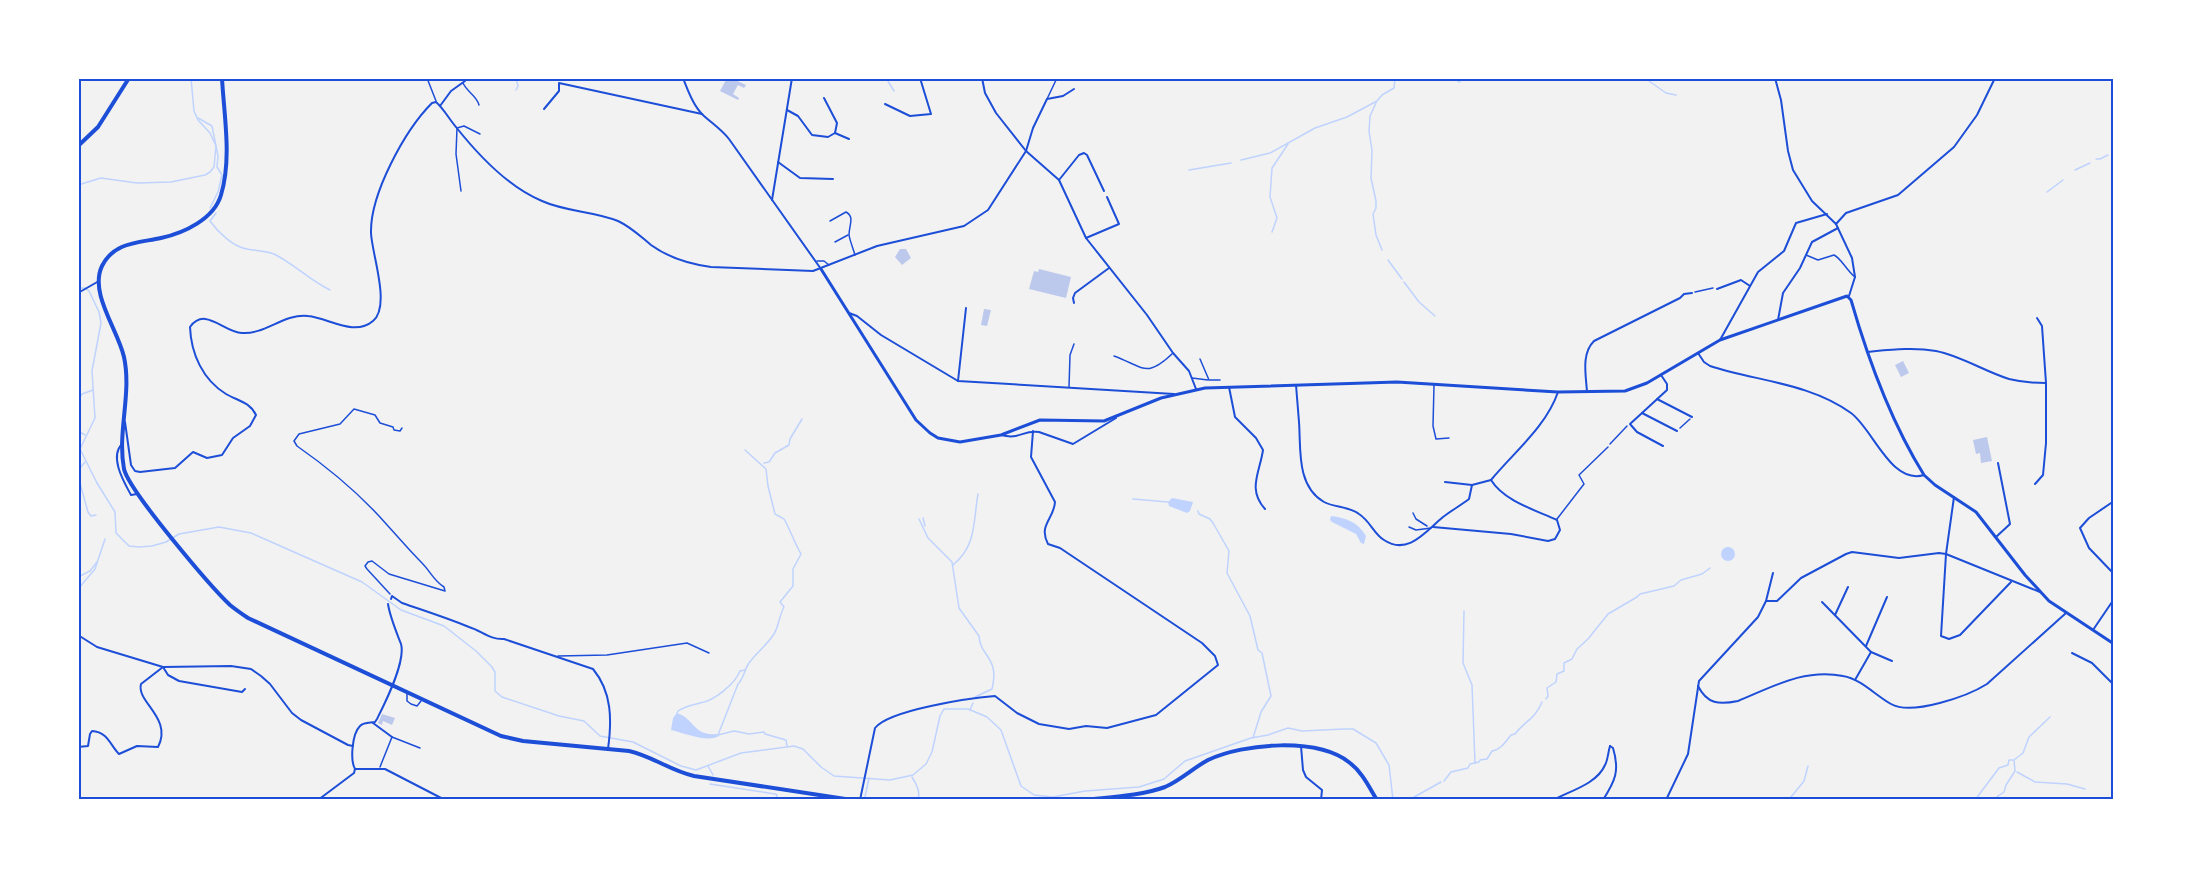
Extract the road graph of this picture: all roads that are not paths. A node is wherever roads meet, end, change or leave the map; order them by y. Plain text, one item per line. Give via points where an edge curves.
1 (129, 78) edge
2 (222, 78) edge
3 (427, 78) edge
4 (560, 78) edge
5 (683, 78) edge
6 (792, 78) edge
7 (920, 78) edge
8 (982, 78) edge
9 (1057, 78) edge
10 (1775, 78) edge
11 (1995, 78) edge
12 (464, 81) edge
13 (559, 83) junction
14 (1074, 89) dead end
15 (824, 98) dead end
16 (1047, 99) junction
17 (436, 102) junction
18 (885, 104) dead end
19 (479, 105) dead end
20 (440, 106) junction
21 (544, 109) dead end
22 (787, 110) junction
23 (702, 114) junction
24 (457, 128) junction
25 (835, 133) junction
26 (480, 134) dead end
27 (849, 139) dead end
28 (78, 146) edge
29 (1026, 151) junction
30 (778, 162) junction
31 (833, 179) dead end
32 (1059, 180) junction
33 (461, 191) dead end
34 (1104, 191) dead end
35 (1107, 197) dead end
36 (772, 200) junction
37 (1827, 214) junction
38 (830, 221) dead end
39 (1836, 224) junction
40 (1838, 228) junction
41 (849, 235) junction
42 (1086, 238) junction
43 (835, 242) dead end
44 (855, 255) junction
45 (1805, 255) junction
46 (816, 262) junction
47 (830, 266) junction
48 (1109, 268) junction
49 (821, 269) junction
50 (1855, 277) junction
51 (99, 281) junction
52 (1750, 286) junction
53 (1717, 289) road end
54 (78, 293) edge
55 (1692, 293) road end
56 (1849, 296) junction
57 (1074, 303) dead end
58 (966, 308) dead end
59 (849, 314) junction
60 (2037, 318) dead end
61 (1778, 320) junction
62 (1720, 340) junction
63 (1074, 344) dead end
64 (1697, 352) junction
65 (1867, 352) junction
66 (1173, 353) junction
67 (1114, 356) dead end
68 (1200, 358) dead end
69 (1661, 375) junction
70 (1192, 378) junction
71 (1209, 380) junction
72 (1220, 380) dead end
73 (958, 381) junction
74 (2046, 383) junction
75 (1434, 384) junction
76 (1296, 385) junction
77 (1069, 387) junction
78 (1229, 387) junction
79 (1196, 389) junction
80 (1558, 392) junction
81 (1587, 392) junction
82 (1177, 394) junction
83 (1658, 399) junction
84 (1642, 413) junction
85 (1118, 416) junction
86 (1692, 417) road end
87 (124, 420) junction
88 (1677, 430) road end
89 (1033, 431) junction
90 (1001, 435) junction
91 (1449, 438) dead end
92 (1662, 446) dead end
93 (1608, 447) road end
94 (1998, 463) dead end
95 (1924, 475) junction
96 (1491, 480) junction
97 (1445, 482) dead end
98 (2035, 484) dead end
99 (1472, 485) junction
100 (1954, 497) junction
101 (2114, 501) edge
102 (1265, 509) dead end
103 (1413, 513) dead end
104 (1557, 520) junction
105 (1409, 527) dead end
106 (1431, 528) junction
107 (1996, 537) junction
108 (1946, 554) junction
109 (1773, 573) dead end
110 (2114, 574) edge
111 (2012, 581) junction
112 (1848, 587) dead end
113 (2040, 592) junction
114 (392, 597) road end
115 (1887, 597) dead end
116 (2114, 599) edge
117 (1766, 601) junction
118 (1822, 602) dead end
119 (387, 604) dead end
120 (2066, 613) junction
121 (1835, 615) junction
122 (2093, 630) junction
123 (78, 635) edge
124 (2114, 644) edge
125 (1866, 646) junction
126 (1871, 652) junction
127 (710, 653) dead end
128 (2072, 653) dead end
129 (557, 657) junction
130 (1892, 661) dead end
131 (163, 667) junction
132 (1855, 680) junction
133 (392, 685) junction
134 (2114, 685) edge
135 (1698, 686) junction
136 (245, 689) dead end
137 (407, 692) junction
138 (422, 699) junction
139 (372, 723) junction
140 (392, 737) junction
141 (353, 746) junction
142 (1302, 746) junction
143 (78, 747) edge
144 (420, 748) dead end
145 (608, 749) junction
146 (380, 768) junction
147 (355, 769) junction
148 (318, 800) edge
149 (445, 800) edge
150 (852, 800) edge
151 (860, 800) edge
152 (1084, 800) edge
153 (1321, 800) edge
154 (1377, 800) edge
155 (1553, 800) edge
156 (1603, 800) edge
157 (1666, 800) edge

1 - 28 main road via 98,127
2 - 51 main road via 226,170 216,206 203,220 178,232 117,249 104,264
3 - 17 lane
4 - 13 street
5 - 23 street
6 - 22 street
7 - 18 street via 931,114 910,116
8 - 29 street via 996,113
9 - 16 lane
10 - 37 street via 1793,170 1812,201
11 - 39 street via 1977,115 1954,147 1898,195 1846,213
12 - 19 lane via 466,90
12 - 20 street
13 - 21 street via 559,91
13 - 23 street
14 - 16 street
15 - 25 street via 837,123
16 - 29 street
17 - 20 street
17 - 87 street via 428,106 409,134 379,189 371,231 381,306 375,319 352,328 306,315 245,334 232,332 208,318 193,322 190,335 199,368 226,394 248,404 256,415 222,455 207,458 193,452 175,468 135,471 129,458
20 - 24 street
22 - 25 street via 798,116 812,135 828,137
22 - 30 street
23 - 36 street via 723,131
24 - 26 lane via 464,126
24 - 33 lane
24 - 49 street via 498,172 527,194 617,221 676,259 711,267
25 - 27 street
29 - 32 street
29 - 44 street via 981,216 964,226 877,246
30 - 31 street via 800,178
30 - 36 street
32 - 34 street via 1084,153
32 - 42 street
35 - 42 street via 1119,224
36 - 46 street
37 - 39 street
37 - 52 street via 1796,223 1784,251 1758,272
38 - 41 lane via 849,213
39 - 40 street
40 - 45 street via 1815,239
40 - 50 street via 1852,258
41 - 43 lane
41 - 44 lane
42 - 48 street
44 - 47 street
45 - 50 lane via 1818,260 1833,255
45 - 61 street via 1783,293
46 - 47 lane via 822,260
46 - 49 street
47 - 49 street
48 - 57 street via 1075,293
48 - 66 street
49 - 59 street
50 - 56 street
51 - 54 street
51 - 87 main road via 125,361
52 - 53 street via 1738,280
52 - 62 street
55 - 81 street via 1594,341 1586,354
56 - 61 street
56 - 65 street
58 - 73 street
59 - 73 street
59 - 90 street via 921,426 945,440 960,442
60 - 74 street via 2042,326
61 - 62 street
62 - 64 street
63 - 77 lane
64 - 69 street
64 - 95 street via 1710,366 1803,389 1840,406 1862,423 1896,468 1910,476
65 - 74 street via 1934,351 2009,379
65 - 95 street
66 - 67 lane via 1151,370
66 - 70 street
68 - 71 lane
69 - 81 street via 1631,390
69 - 83 street via 1668,388
70 - 71 lane
70 - 79 street
71 - 72 lane
73 - 77 street
74 - 98 street via 2043,476
75 - 76 street
75 - 80 street
75 - 91 lane via 1436,439
76 - 78 street
76 - 106 street via 1301,465 1314,492 1324,502 1357,512 1390,544 1404,545 1417,540
77 - 82 street
78 - 79 street
78 - 102 street via 1235,417 1263,450 1255,486 1256,496
79 - 82 street
80 - 81 street
80 - 96 street via 1538,425
82 - 85 street
83 - 84 street
83 - 86 street
84 - 88 street
84 - 92 street via 1630,424
85 - 89 street via 1073,444
85 - 90 street via 1095,423 1040,420
87 - 133 main road via 125,473 137,494 222,596 242,614
89 - 90 street via 1012,438
89 - 151 street via 1031,457 1055,502 1045,528 1048,544 1060,548 1202,643 1218,665 1163,711 1144,720 1107,728 1044,725 1017,713 995,696 945,703 896,716 875,728
93 - 104 lane via 1579,475 1584,484
94 - 107 street via 2010,524
95 - 100 street
96 - 99 street
96 - 104 street via 1511,497
97 - 99 street
99 - 106 street via 1469,499
100 - 107 street via 1976,512
100 - 108 street
101 - 110 street via 2082,524 2080,530 2089,548
103 - 106 lane
104 - 106 street via 1559,533 1548,541
105 - 106 lane
107 - 113 street
108 - 111 street
108 - 111 street via 1941,636 1945,638 1960,635
108 - 117 street via 1899,558 1852,552 1801,578 1777,601
109 - 117 street
111 - 113 street
112 - 121 street
113 - 120 street
114 - 129 street via 486,636
115 - 125 street
116 - 122 street
117 - 135 street via 1758,616
118 - 121 street
119 - 133 street via 401,649
120 - 122 street
120 - 132 street via 1987,684 1950,699 1901,708
121 - 125 street
122 - 124 street
123 - 131 street via 97,647
125 - 126 street
126 - 130 street
126 - 132 street
127 - 129 lane via 687,643 607,655
128 - 134 street via 2092,663
129 - 145 street via 583,664 598,675 610,704
131 - 136 street via 179,681 242,692
131 - 141 street via 231,666 254,671 270,684 291,713
131 - 143 street via 140,688 160,723 159,747 137,746 119,754 97,731 90,734 88,746
132 - 135 street via 1842,675 1809,674 1738,701 1722,703 1706,699
133 - 137 main road
133 - 139 street
135 - 157 street via 1688,754
137 - 138 main road
137 - 138 lane via 411,704 417,706
138 - 145 main road via 501,736
139 - 140 street
139 - 141 street via 360,726
140 - 144 lane
140 - 146 lane
141 - 147 street
142 - 152 main road via 1231,753 1208,760 1156,790
142 - 153 street via 1303,770 1322,790
142 - 154 main road via 1346,760
145 - 150 main road via 637,753 694,776
146 - 147 street
146 - 149 street
147 - 148 street
155 - 156 street via 1600,774 1610,746 1618,766

